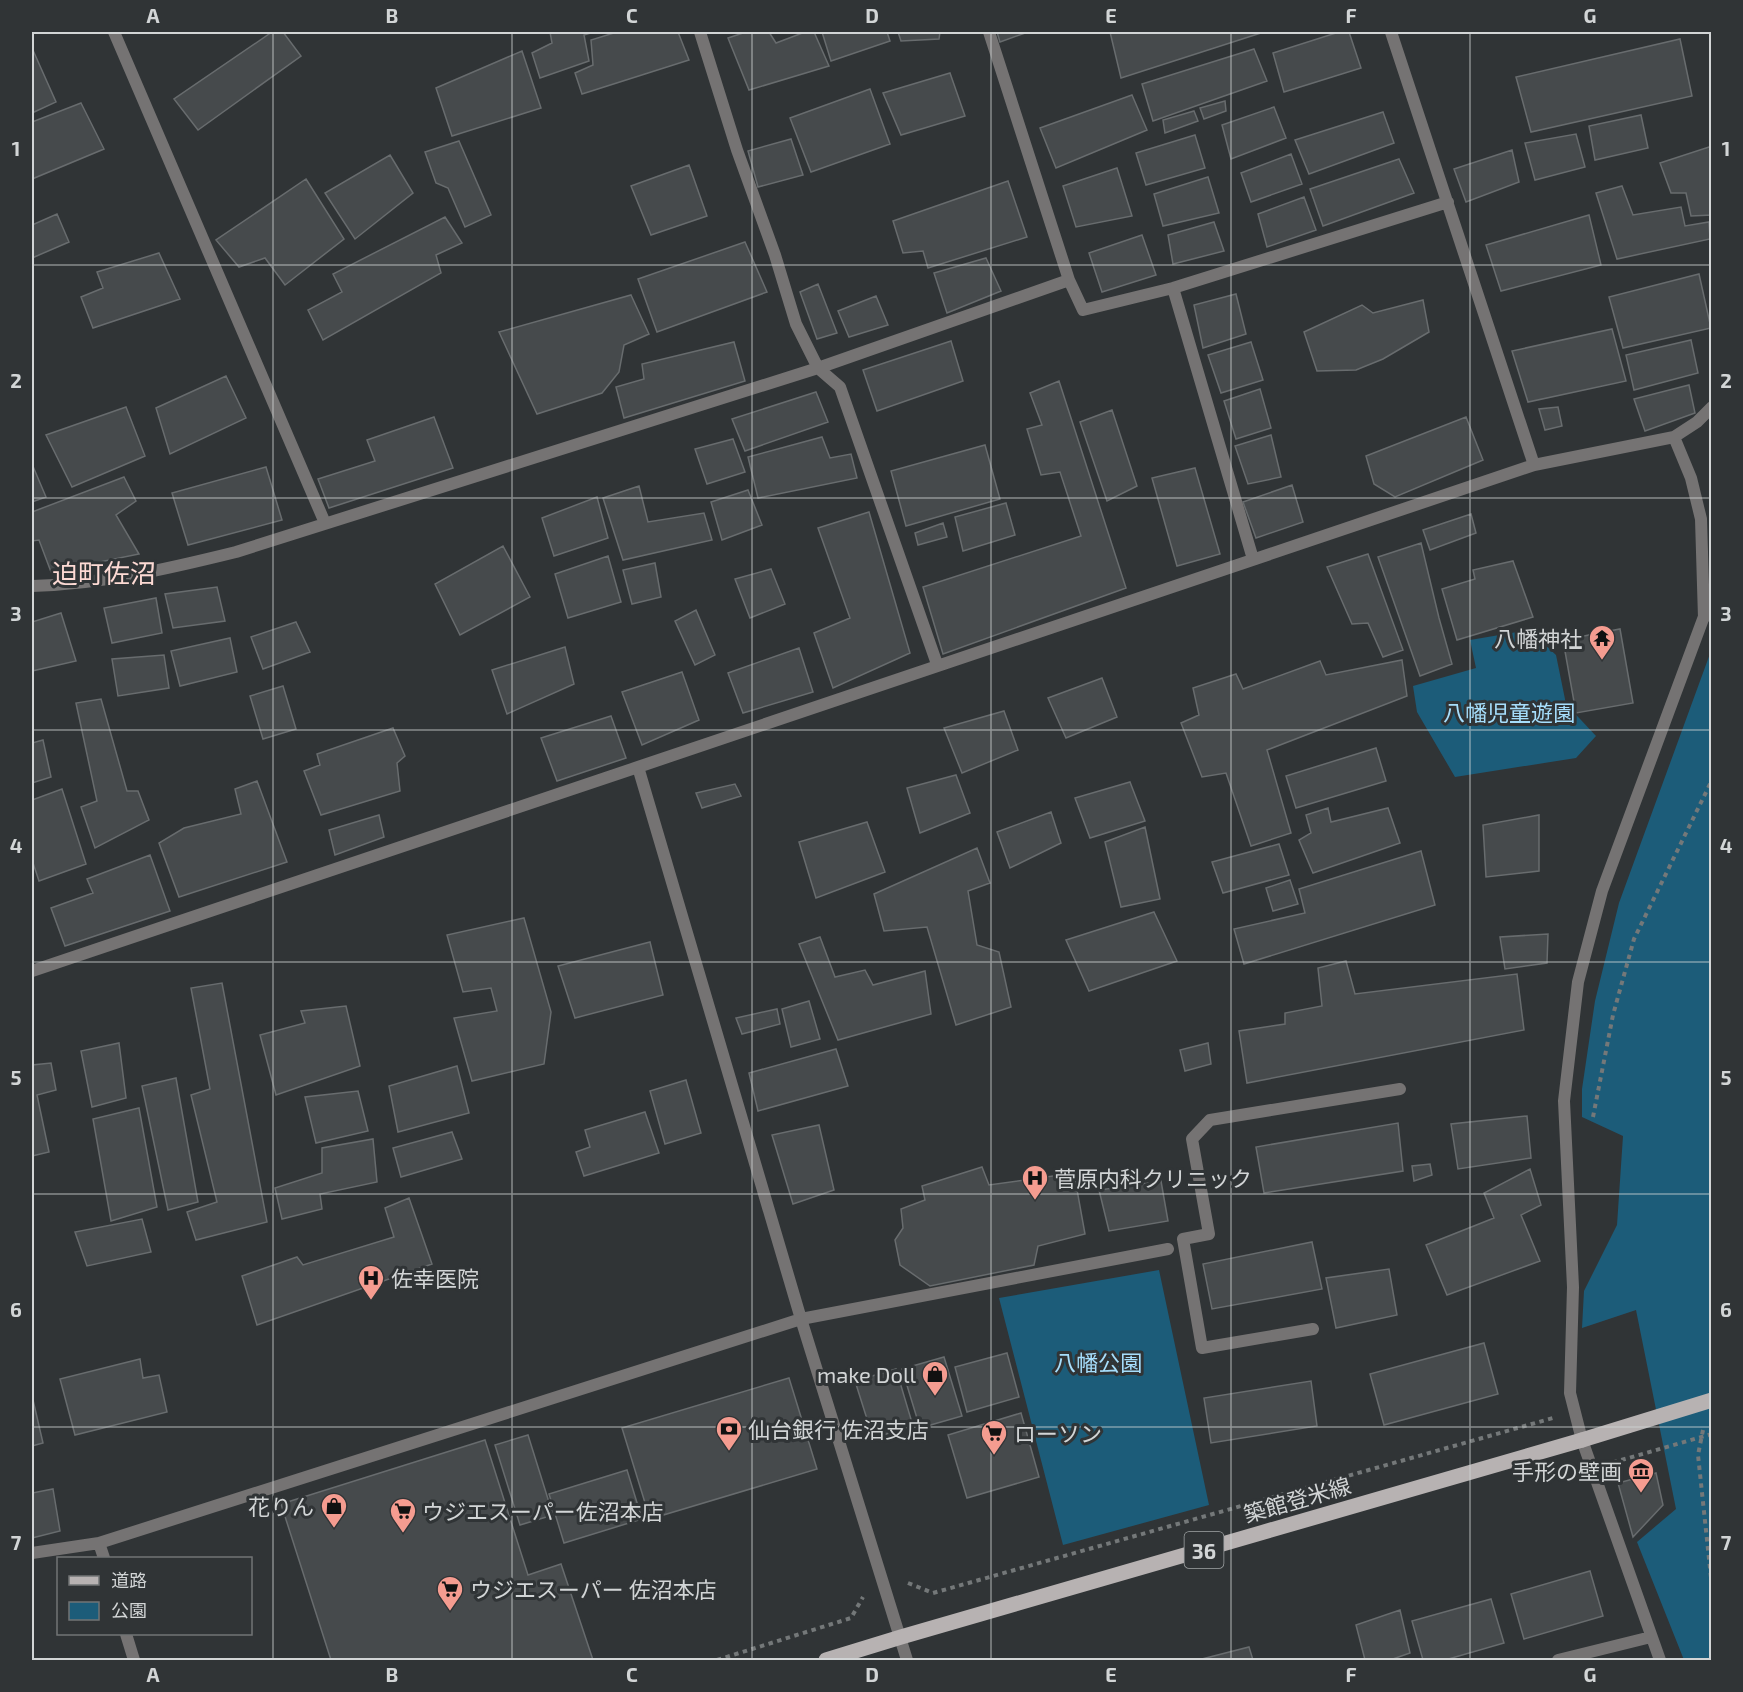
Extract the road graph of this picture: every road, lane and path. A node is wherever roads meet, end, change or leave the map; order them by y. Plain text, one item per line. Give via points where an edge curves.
1 (114, 32) edge
2 (700, 32) edge
3 (989, 32) edge
4 (1391, 32) edge
5 (1448, 202) junction
6 (1069, 280) junction
7 (1173, 288) junction
8 (818, 369) junction
9 (1712, 407) edge
10 (1674, 437) junction
11 (1534, 465) junction
12 (326, 523) junction
13 (1253, 559) junction
14 (32, 586) edge
15 (1712, 591) edge
16 (1704, 618) junction
17 (937, 664) junction
18 (638, 766) junction
19 (1712, 780) edge
20 (32, 970) edge
21 (1400, 1089) dead end
22 (1593, 1117) dead end
23 (1184, 1246) junction
24 (801, 1318) junction
25 (1313, 1329) dead end
26 (1712, 1400) edge
27 (1558, 1417) dead end
28 (1704, 1420) dead end
29 (1712, 1434) edge
30 (1582, 1440) junction
31 (1604, 1465) dead end
32 (99, 1543) junction
33 (32, 1553) edge
34 (104, 1557) edge
35 (1712, 1587) edge
36 (885, 1589) junction
37 (126, 1635) edge
38 (901, 1637) junction
39 (1651, 1637) junction
40 (134, 1660) edge
41 (717, 1660) edge
42 (826, 1660) edge
43 (907, 1660) edge
44 (1558, 1660) edge
45 (1660, 1660) edge

1 - 12 street
2 - 8 street via 796,324
3 - 6 street
4 - 5 street
5 - 7 street
5 - 11 street
6 - 7 street via 1083,310
6 - 8 street
7 - 13 street
8 - 12 street
8 - 17 street via 840,387
9 - 10 street via 1697,423
10 - 11 street
10 - 16 street via 1691,478 1701,519
11 - 13 street
12 - 14 street via 163,570 74,585
13 - 17 street
15 - 16 street
16 - 30 street via 1602,891 1578,982 1564,1111 1573,1287 1570,1393
17 - 18 street
18 - 20 street
18 - 24 street
19 - 22 path via 1634,939 1613,1015
21 - 23 street via 1210,1120 1192,1139 1209,1234 1183,1239
23 - 24 street
23 - 25 street via 1202,1348
24 - 32 street
24 - 36 street
26 - 30 main road, 築館登米線 / 36, bridge
27 - 36 path via 933,1593 906,1582
28 - 35 path via 1698,1455
29 - 31 path, bridge
30 - 38 main road, 築館登米線 / 36
30 - 39 street
32 - 33 street
32 - 34 street
36 - 38 street
36 - 41 path via 864,1595 851,1618
37 - 40 street
38 - 42 main road, 築館登米線 / 36
38 - 43 street
39 - 44 street
39 - 45 street

